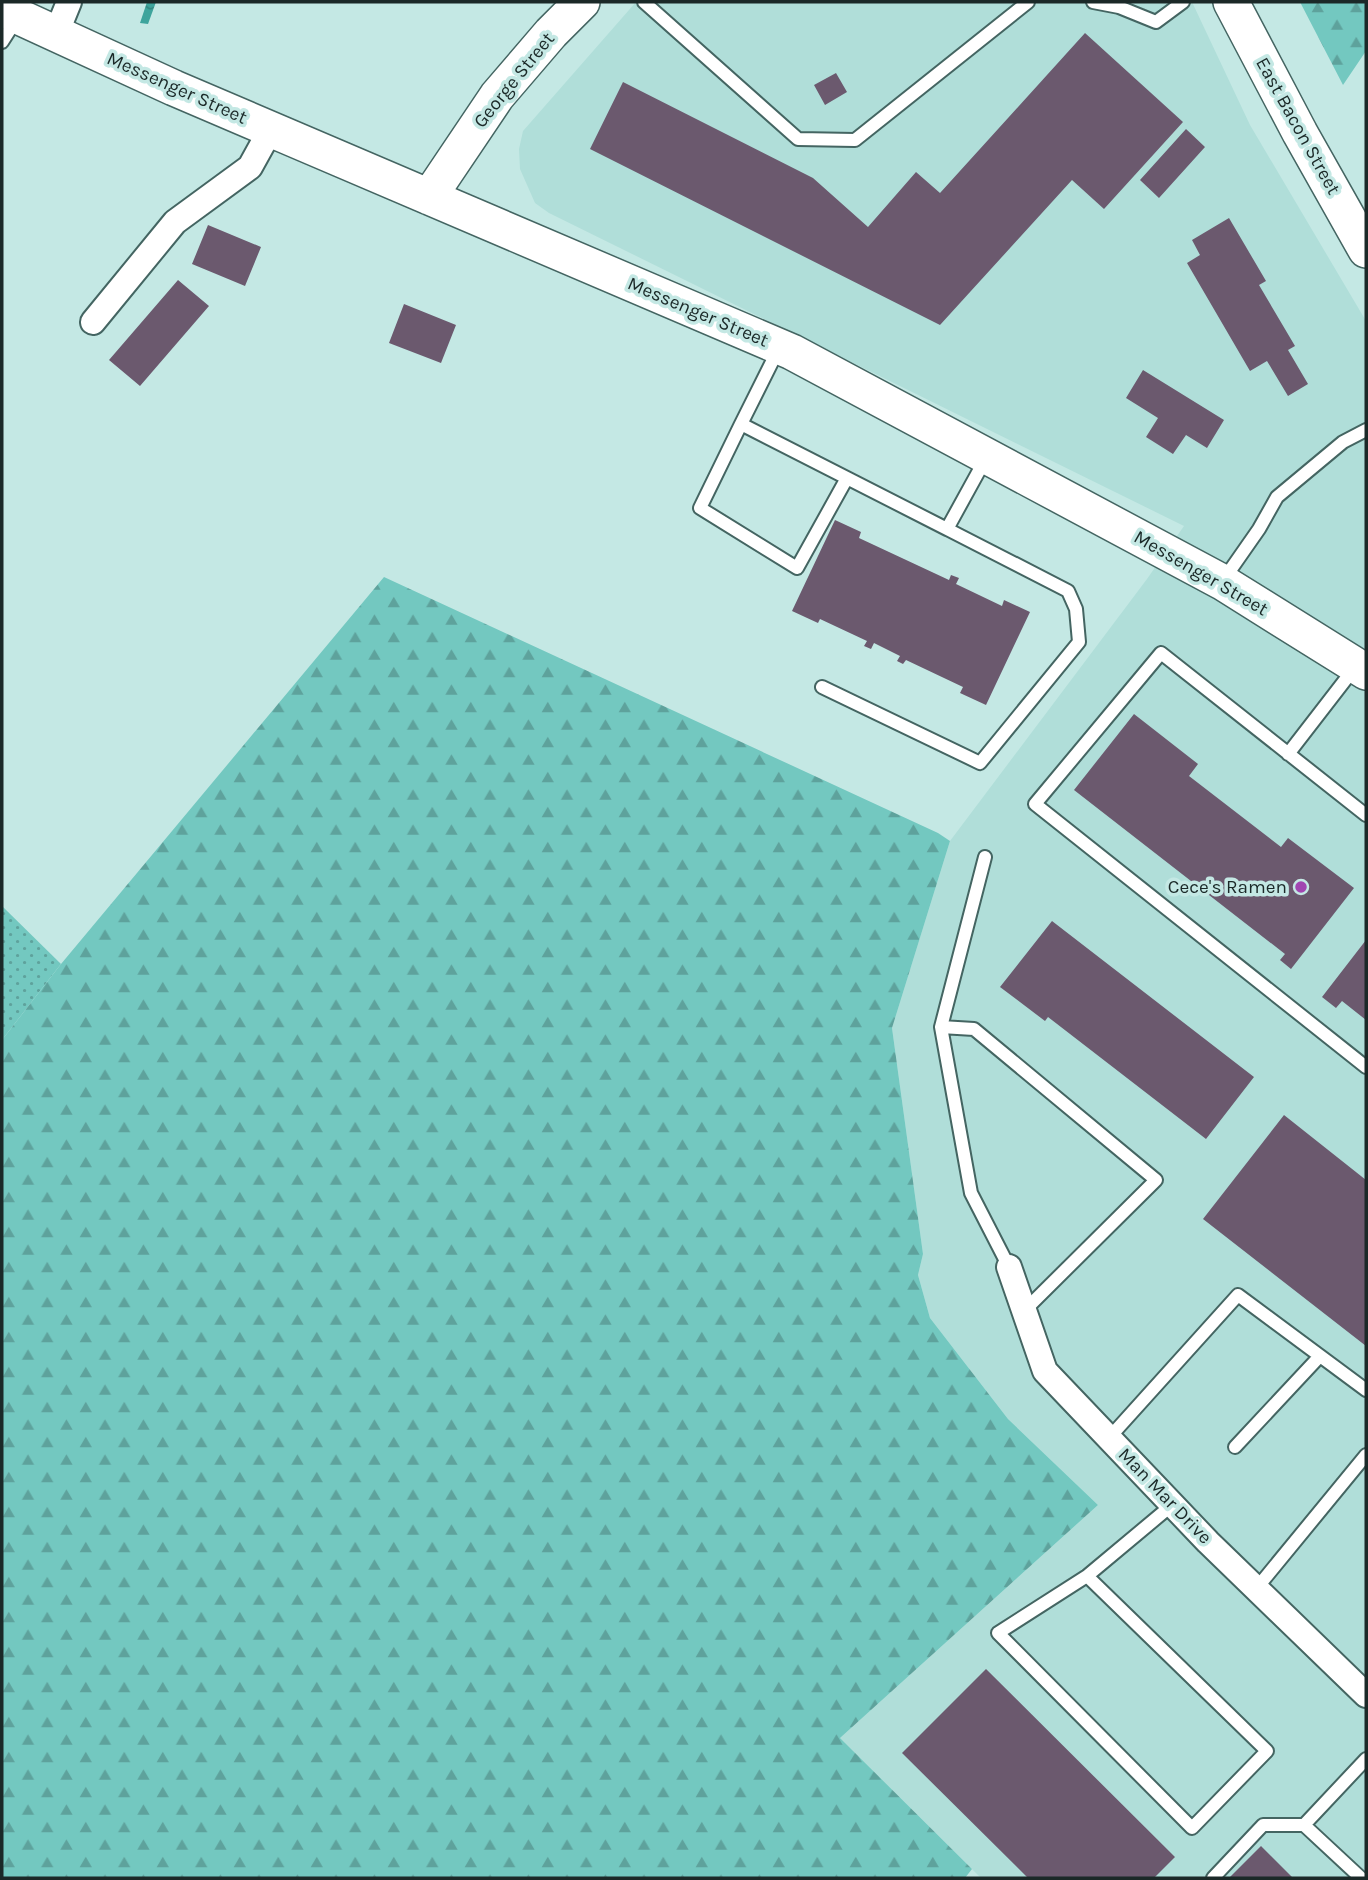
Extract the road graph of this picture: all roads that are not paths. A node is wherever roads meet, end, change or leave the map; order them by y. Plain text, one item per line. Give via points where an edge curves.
1 (69, 2) edge
2 (582, 2) edge
3 (644, 2) edge
4 (1028, 2) edge
5 (1093, 2) edge
6 (1183, 2) edge
7 (1231, 2) edge
8 (7, 22) edge
9 (56, 34) junction
10 (271, 129) junction
11 (429, 197) junction
12 (1366, 250) edge
13 (93, 322) dead end
14 (779, 346) junction
15 (741, 424) junction
16 (1366, 430) edge
17 (988, 456) junction
18 (847, 478) junction
19 (947, 529) junction
20 (1222, 582) junction
21 (1361, 669) edge
22 (822, 687) dead end
23 (1288, 754) junction
24 (1366, 815) edge
25 (985, 856) dead end
26 (941, 1027) junction
27 (1366, 1068) edge
28 (1009, 1267) joint
29 (1024, 1311) junction
30 (1320, 1356) junction
31 (1366, 1390) edge
32 (1109, 1438) junction
33 (1235, 1447) dead end
34 (1366, 1455) edge
35 (1172, 1505) junction
36 (1087, 1576) junction
37 (1256, 1589) junction
38 (1366, 1695) edge
39 (1366, 1759) edge
40 (1304, 1825) junction
41 (1213, 1878) edge
42 (1361, 1878) edge

1 - 9 street
2 - 11 main road, George Street via 497,96
3 - 4 lane via 798,139 844,140 855,140
5 - 6 lane via 1156,22
7 - 12 main road, East Bacon Street
8 - 9 main road, Messenger Street
9 - 10 main road, Messenger Street
10 - 11 main road, Messenger Street
10 - 13 street via 250,167 175,222
11 - 14 main road, Messenger Street
14 - 15 lane
14 - 17 main road, Messenger Street
15 - 18 lane
15 - 18 lane via 701,508 797,568
16 - 20 lane via 1343,442 1277,497
17 - 19 lane
17 - 20 main road, Messenger Street
18 - 19 lane
19 - 22 lane via 1068,591 1076,609 1079,642 980,764
20 - 21 main road, Messenger Street
21 - 23 lane
23 - 24 lane
23 - 27 lane via 1161,653 1035,804
25 - 26 lane
26 - 28 lane via 971,1193
26 - 29 lane via 974,1029 1156,1180
28 - 29 street, Man Mar Drive
29 - 32 street, Man Mar Drive via 1045,1371
30 - 31 lane
30 - 32 lane via 1238,1295
30 - 33 lane
32 - 35 street, Man Mar Drive
34 - 37 lane
35 - 36 lane
35 - 37 street, Man Mar Drive
36 - 36 lane via 998,1633 1192,1828 1268,1751
37 - 38 street, Man Mar Drive
39 - 40 lane
40 - 41 lane via 1263,1825
40 - 42 lane

